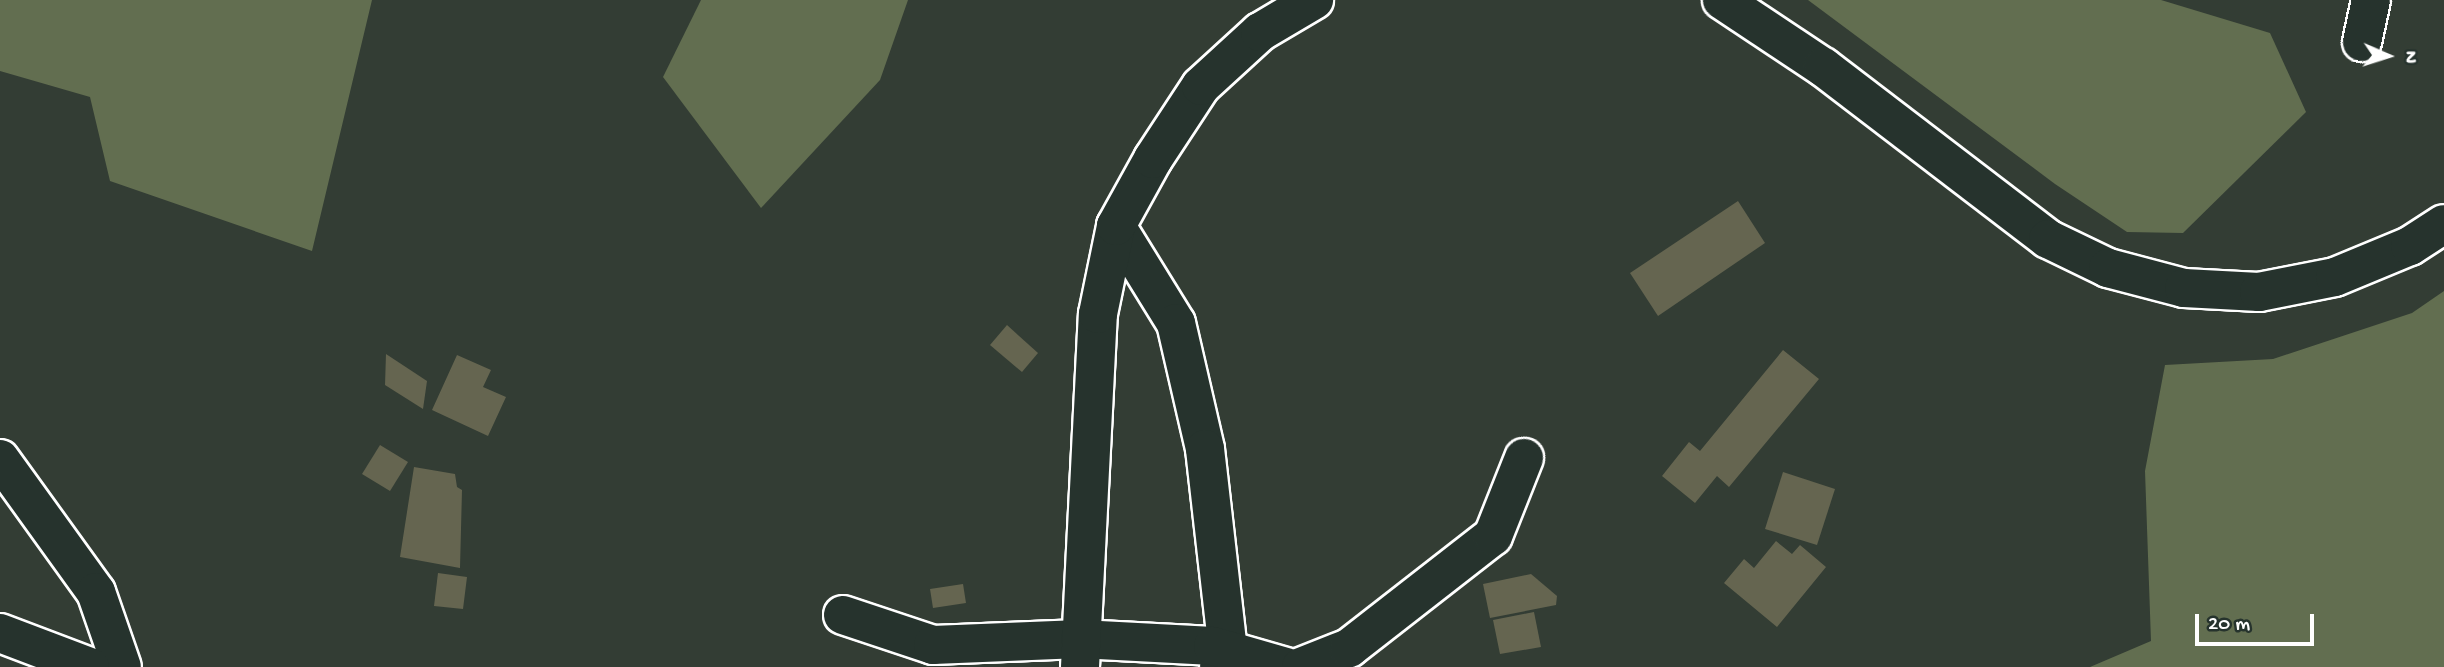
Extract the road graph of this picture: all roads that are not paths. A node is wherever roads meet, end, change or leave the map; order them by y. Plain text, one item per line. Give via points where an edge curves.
1 (1314, 0) edge
2 (1722, 0) edge
3 (2371, 0) edge
4 (2362, 41) dead end
5 (2444, 223) edge
6 (1116, 226) junction
7 (1524, 458) dead end
8 (0, 459) edge
9 (843, 615) dead end
10 (0, 633) edge
11 (1080, 653) edge
12 (1224, 659) edge
13 (90, 667) edge
14 (122, 667) edge
15 (1286, 667) edge
16 (1301, 667) edge

1 - 6 street via 1260,32 1201,86
2 - 5 street via 1823,66 2049,239 2108,268 2184,288 2259,292 2335,277 2410,246
3 - 4 street
6 - 11 street via 1098,314
6 - 12 street via 1177,323 1205,449
7 - 16 street via 1493,536 1349,648
8 - 14 street via 96,592
9 - 11 street via 933,645
10 - 13 street
11 - 12 street
12 - 15 street

